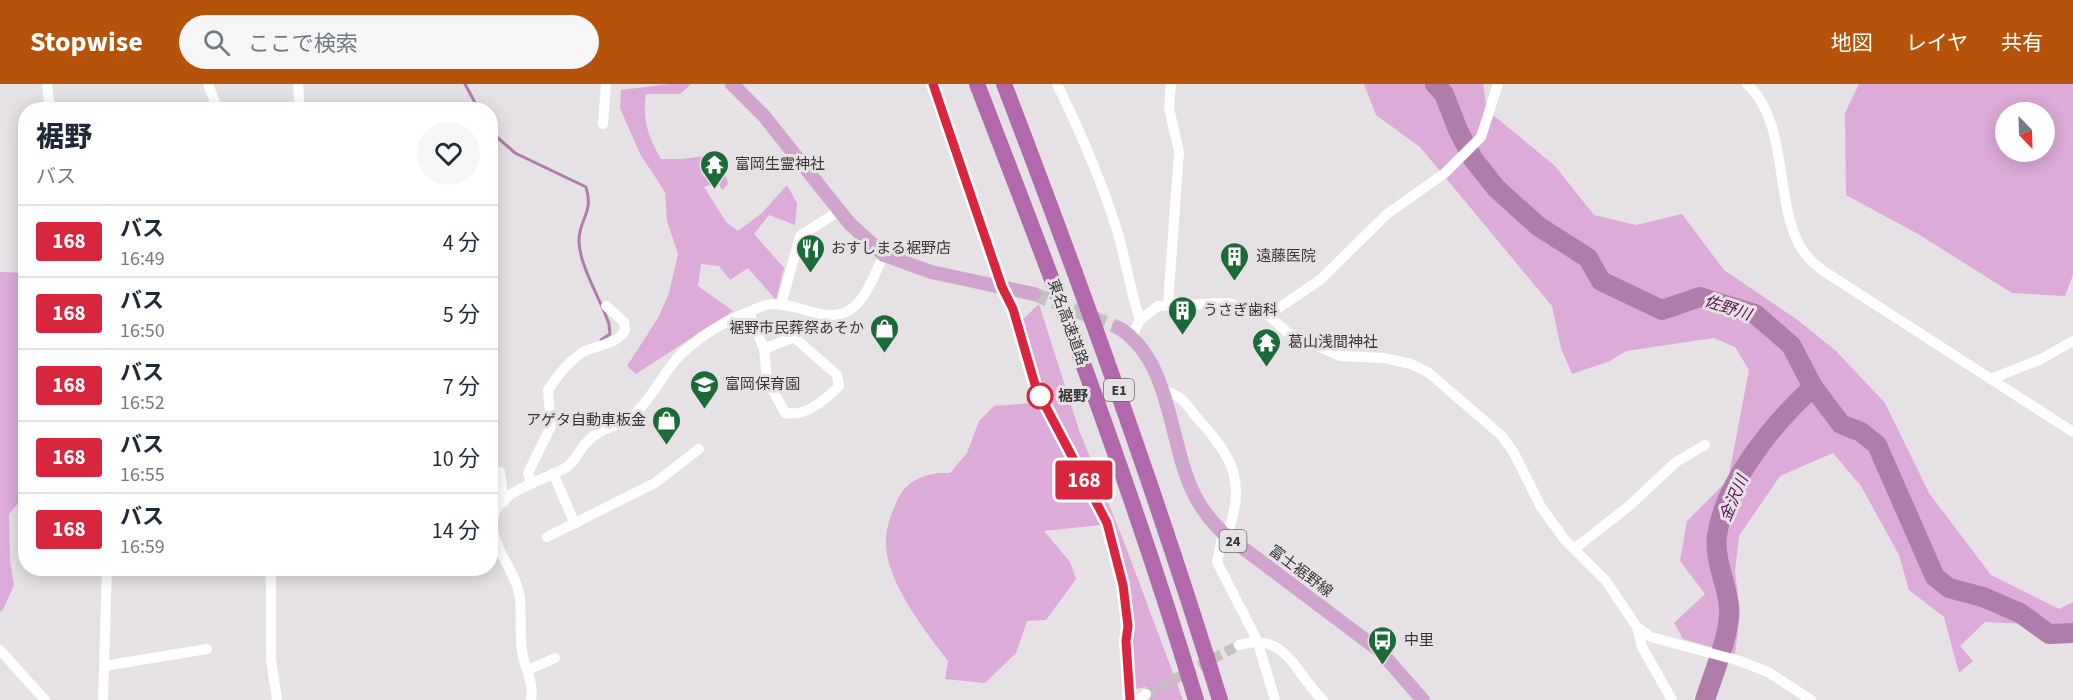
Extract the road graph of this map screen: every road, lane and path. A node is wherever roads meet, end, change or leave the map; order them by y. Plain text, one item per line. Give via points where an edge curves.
1 (47, 84) edge
2 (208, 84) edge
3 (298, 84) edge
4 (606, 84) edge
5 (732, 84) edge
6 (933, 84) edge
7 (977, 84) edge
8 (1004, 84) edge
9 (1057, 84) edge
10 (1171, 84) edge
11 (1498, 84) edge
12 (1747, 84) edge
13 (49, 102) edge
14 (215, 102) edge
15 (299, 102) edge
16 (603, 124) dead end
17 (839, 211) junction
18 (884, 255) junction
19 (1002, 287) junction
20 (1034, 294) tunnel mouth
21 (1168, 304) junction
22 (781, 305) junction
23 (606, 306) dead end
24 (749, 312) junction
25 (1268, 315) junction
26 (1140, 320) junction
27 (1119, 328) tunnel mouth
28 (1132, 336) junction
29 (2073, 341) edge
30 (764, 349) junction
31 (1991, 379) junction
32 (1161, 390) junction
33 (2073, 432) edge
34 (1705, 444) dead end
35 (699, 449) dead end
36 (498, 472) edge
37 (553, 473) junction
38 (531, 483) junction
39 (504, 502) junction
40 (498, 507) edge
41 (575, 524) junction
42 (1224, 534) junction
43 (547, 537) dead end
44 (498, 542) edge
45 (1574, 549) junction
46 (107, 576) edge
47 (271, 576) edge
48 (1637, 627) junction
49 (1257, 640) junction
50 (1239, 645) tunnel mouth
51 (207, 649) dead end
52 (0, 650) edge
53 (555, 658) dead end
54 (104, 666) junction
55 (528, 670) junction
56 (1793, 688) junction
57 (45, 700) edge
58 (103, 700) edge
59 (276, 700) edge
60 (531, 700) edge
61 (1130, 700) edge
62 (1196, 700) edge
63 (1220, 700) edge
64 (1275, 700) edge
65 (1323, 700) edge
66 (1422, 700) edge
67 (1672, 700) edge
68 (1794, 700) edge
69 (1811, 700) edge

1 - 13 street
2 - 14 street
3 - 15 street
4 - 16 street
5 - 17 main road via 764,116
6 - 19 street
7 - 62 highway, 東名高速道路 / E1 via 1068,322
8 - 63 highway, 東名高速道路 / E1 via 1122,400 1182,574
9 - 26 street via 1118,231
10 - 21 street via 1169,108 1179,152
11 - 25 street via 1481,137 1445,173 1387,214 1320,280
12 - 31 street via 1768,116 1792,226 1809,259
17 - 18 main road
17 - 22 street via 800,236
18 - 19 main road via 923,270
18 - 22 street via 862,297 845,312 834,315
19 - 20 main road
19 - 61 street via 1013,309 1036,388 1107,523 1123,585
21 - 25 street via 1227,303
21 - 26 street via 1158,306
22 - 24 street via 766,305
23 - 38 street via 624,322 625,330 619,338 569,362 548,390 552,418 528,473
24 - 30 street
24 - 37 street via 684,351 635,413 598,432 567,466
25 - 45 street via 1288,333 1340,356 1384,358 1429,373 1502,436 1541,507
26 - 28 street
27 - 28 main road, 富士裾野線 / 24
28 - 32 main road, 富士裾野線 / 24 via 1144,350
29 - 31 street
30 - 30 street via 767,379 785,413 795,415 823,401 839,386 837,375 796,339
31 - 33 street
32 - 42 main road, 富士裾野線 / 24 via 1195,495
32 - 42 street via 1179,394 1216,438 1229,461 1236,495 1233,518
34 - 45 street via 1676,462
35 - 41 street via 655,483
36 - 39 street
37 - 38 street
37 - 41 street
38 - 39 street
39 - 40 street
41 - 43 street
42 - 49 street via 1217,562
42 - 66 main road, 富士裾野線 / 24 via 1380,651
44 - 55 street via 519,592 519,629
45 - 48 street via 1606,581
46 - 54 street
47 - 59 street via 271,659
48 - 56 street via 1651,637 1740,661
48 - 67 street via 1642,647
49 - 50 street
49 - 64 street
49 - 65 street via 1282,649
51 - 54 street
52 - 57 street
53 - 55 street
54 - 58 street
55 - 60 street
56 - 68 street
56 - 69 street

